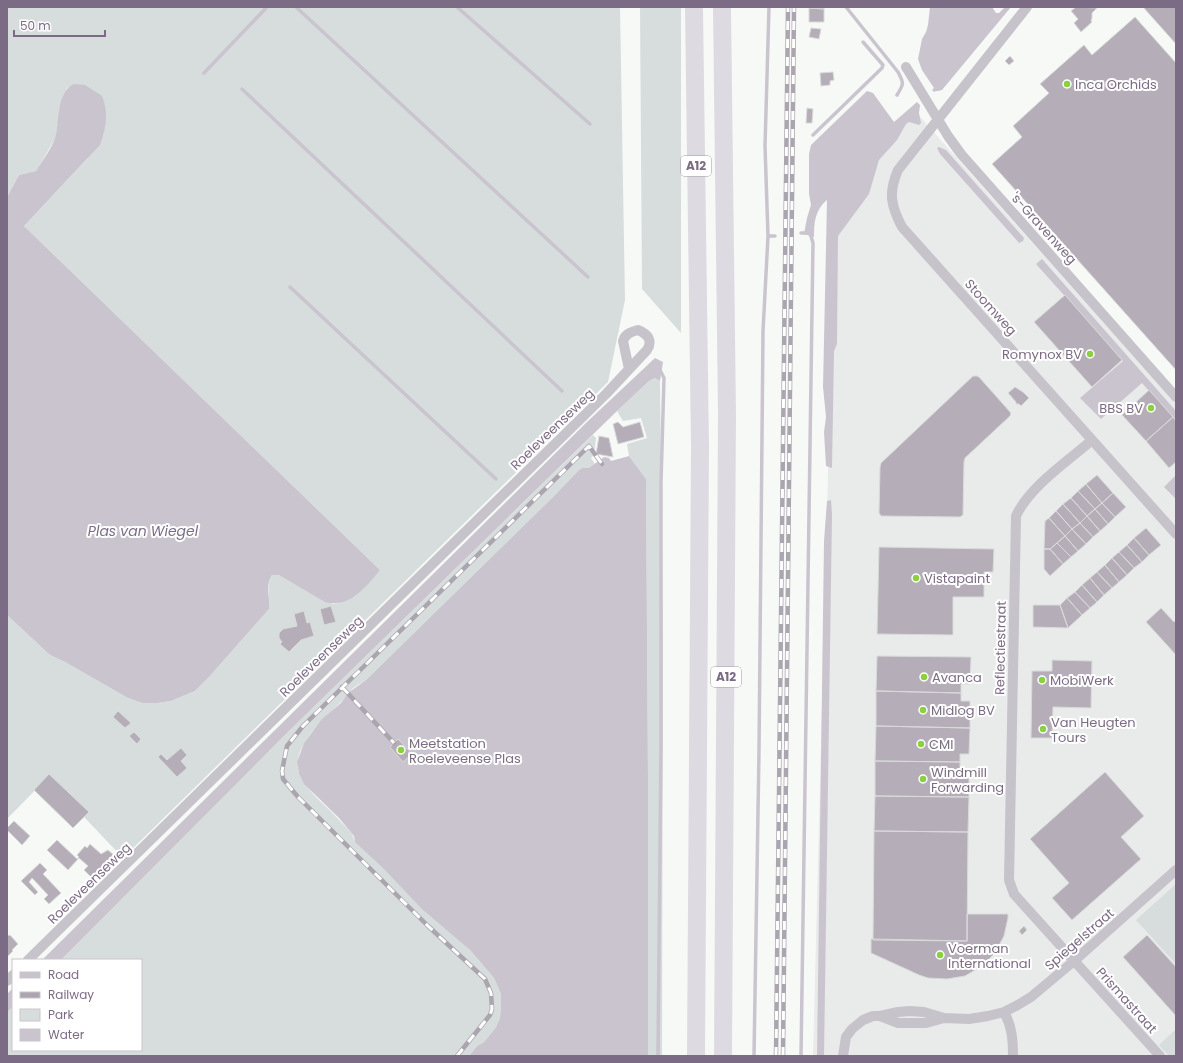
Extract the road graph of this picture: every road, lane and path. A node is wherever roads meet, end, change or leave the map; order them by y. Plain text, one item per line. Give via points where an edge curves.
1 (694, 7) edge
2 (722, 7) edge
3 (1027, 7) edge
4 (906, 67) dead end
5 (938, 118) junction
6 (629, 369) dead end
7 (1176, 397) edge
8 (1092, 440) junction
9 (1176, 534) edge
10 (1176, 870) edge
11 (29, 959) edge
12 (1074, 961) junction
13 (1004, 1012) junction
14 (696, 1056) edge
15 (723, 1056) edge
16 (843, 1056) edge
17 (1013, 1056) edge
18 (1160, 1056) edge

1 - 14 highway, A12 via 700,448
2 - 15 highway, A12 via 728,416
3 - 5 street, Stoomweg
4 - 5 street, 's-Gravenweg
5 - 7 street, 's-Gravenweg via 961,154
5 - 8 street, Stoomweg via 898,170 892,184 894,212 902,227
6 - 11 street, Roeleveenseweg
8 - 9 street, Stoomweg
8 - 12 street, Reflectiestraat via 1031,492 1021,504 1016,516 1009,880 1014,894
10 - 12 street, Spiegelstraat
12 - 13 street, Spiegelstraat via 1031,997
12 - 18 street, Prismastraat
13 - 16 street, Spiegelstraat via 969,1019 944,1018 926,1023 898,1023 873,1016 852,1029 846,1037
13 - 17 street via 1013,1039

